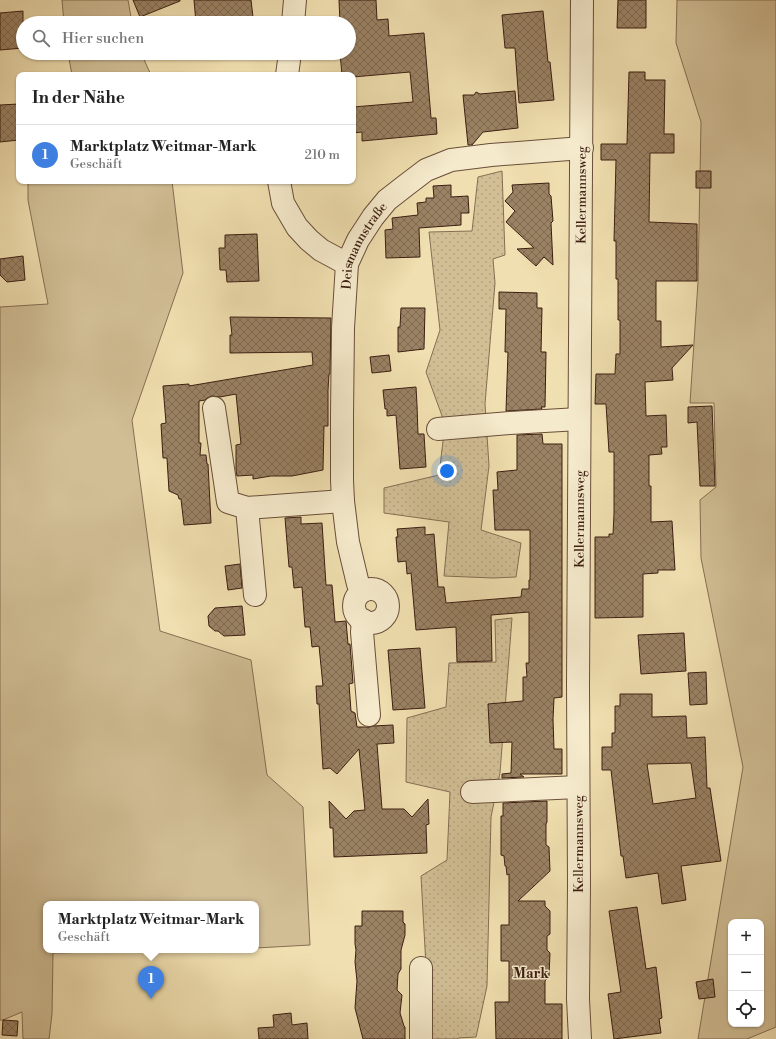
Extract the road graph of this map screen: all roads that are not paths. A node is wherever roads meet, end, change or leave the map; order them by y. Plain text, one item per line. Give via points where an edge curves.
1 (295, 0) edge
2 (582, 0) edge
3 (294, 16) edge
4 (289, 60) edge
5 (287, 72) edge
6 (582, 148) junction
7 (280, 184) edge
8 (347, 264) junction
9 (214, 408) dead end
10 (579, 419) junction
11 (438, 428) dead end
12 (343, 501) junction
13 (247, 508) junction
14 (363, 591) junction
15 (255, 595) dead end
16 (363, 620) junction
17 (368, 715) dead end
18 (578, 787) junction
19 (472, 792) dead end
20 (421, 968) dead end
21 (421, 1039) edge
22 (580, 1039) edge

1 - 3 street
2 - 6 street, Kellermannsweg
4 - 5 street
6 - 8 street, Deismannstraße via 451,160 426,170 387,200 358,240
6 - 10 street, Kellermannsweg
7 - 8 street via 283,203 297,227 321,250
8 - 12 street, Deismannstraße via 343,328
9 - 13 street via 228,502
10 - 11 street
10 - 18 street, Kellermannsweg
12 - 13 street
12 - 14 street, Deismannstraße via 348,542 358,584
13 - 15 street
14 - 16 street via 357,597 354,606 356,614
14 - 16 street via 372,589 380,592 386,598 388,606 386,615 380,621 371,623
16 - 17 street
18 - 19 street
18 - 22 street, Kellermannsweg
20 - 21 street

